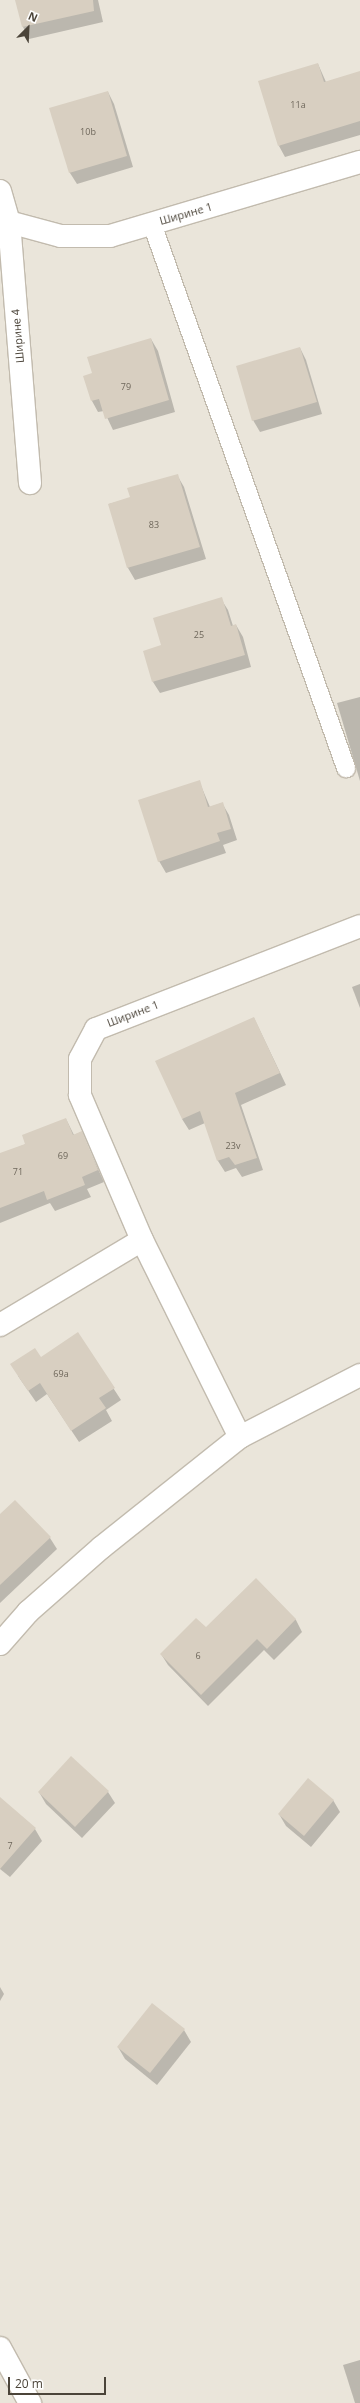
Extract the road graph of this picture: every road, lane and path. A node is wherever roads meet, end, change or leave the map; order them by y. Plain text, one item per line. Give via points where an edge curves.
1 (360, 162) edge
2 (0, 191) edge
3 (9, 222) junction
4 (152, 224) junction
5 (30, 483) dead end
6 (346, 768) dead end
7 (360, 926) edge
8 (142, 1240) junction
9 (0, 1325) edge
10 (360, 1375) edge
11 (240, 1437) junction
12 (0, 1644) edge
13 (0, 2348) edge
14 (30, 2403) edge

1 - 4 street, Ширине 1
2 - 3 street, Ширине 4
3 - 4 street, Ширине 1 via 61,236 110,236
3 - 5 street, Ширине 4
4 - 6 lane
7 - 8 street, Ширине 1 via 96,1029 80,1059 80,1094
8 - 9 street
8 - 11 street, Ширине 1
10 - 11 street
11 - 12 street via 102,1547 28,1612
13 - 14 street

